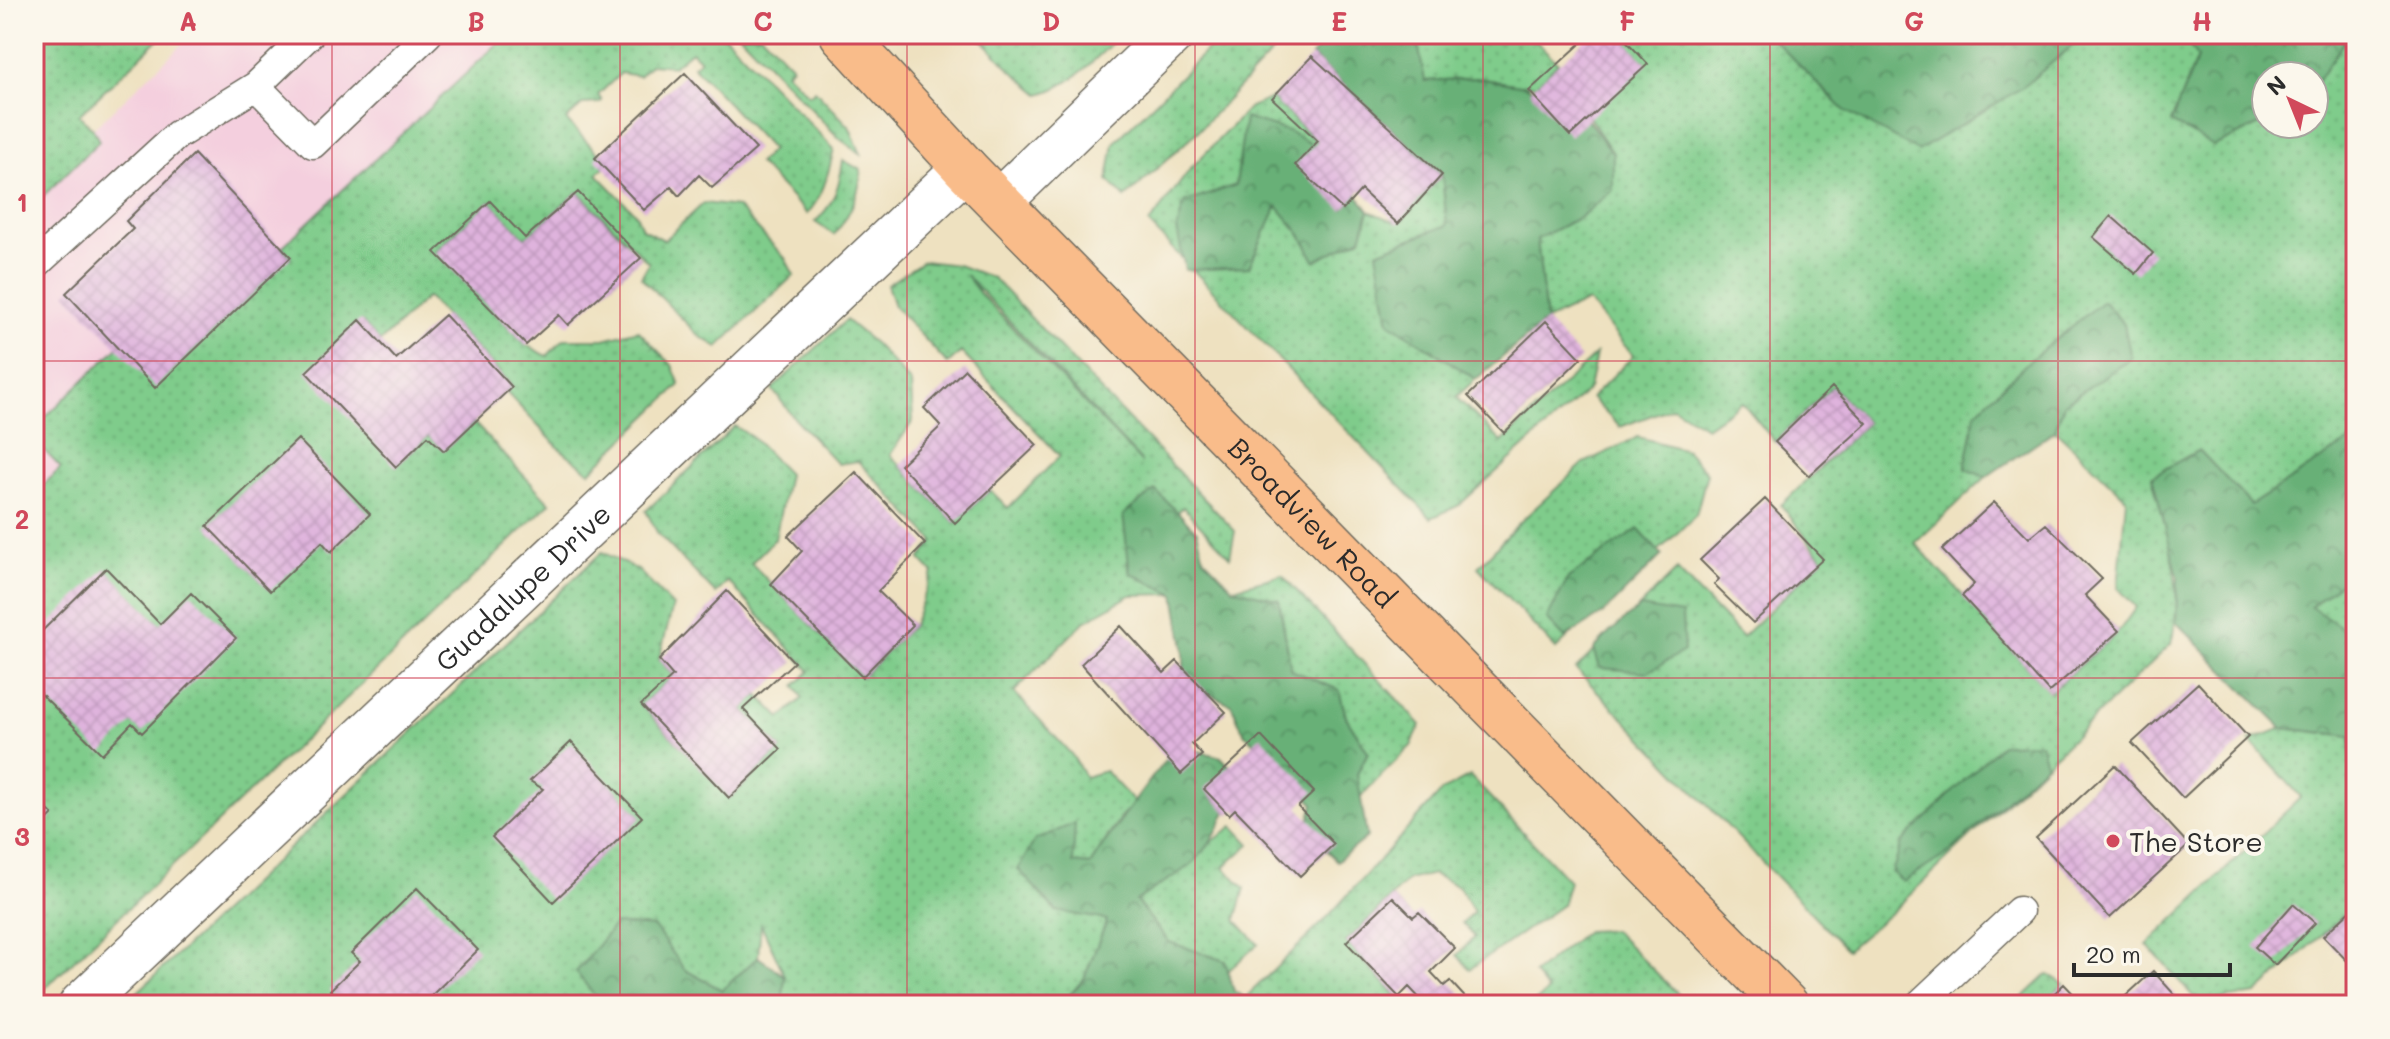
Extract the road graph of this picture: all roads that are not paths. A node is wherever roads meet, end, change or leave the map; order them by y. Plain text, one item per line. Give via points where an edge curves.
1 (310, 34) edge
2 (428, 34) edge
3 (842, 34) edge
4 (1172, 34) edge
5 (256, 86) junction
6 (965, 168) junction
7 (999, 202) junction
8 (34, 266) edge
9 (2019, 911) dead end
10 (81, 1005) edge
11 (1786, 1005) edge
12 (1919, 1005) edge

1 - 5 lane
2 - 5 lane via 313,144
3 - 6 main road, Broadview Road
4 - 7 street
5 - 8 lane via 177,135
6 - 7 main road, Broadview Road
6 - 10 street, Guadalupe Drive
7 - 11 main road, Broadview Road
9 - 12 lane

